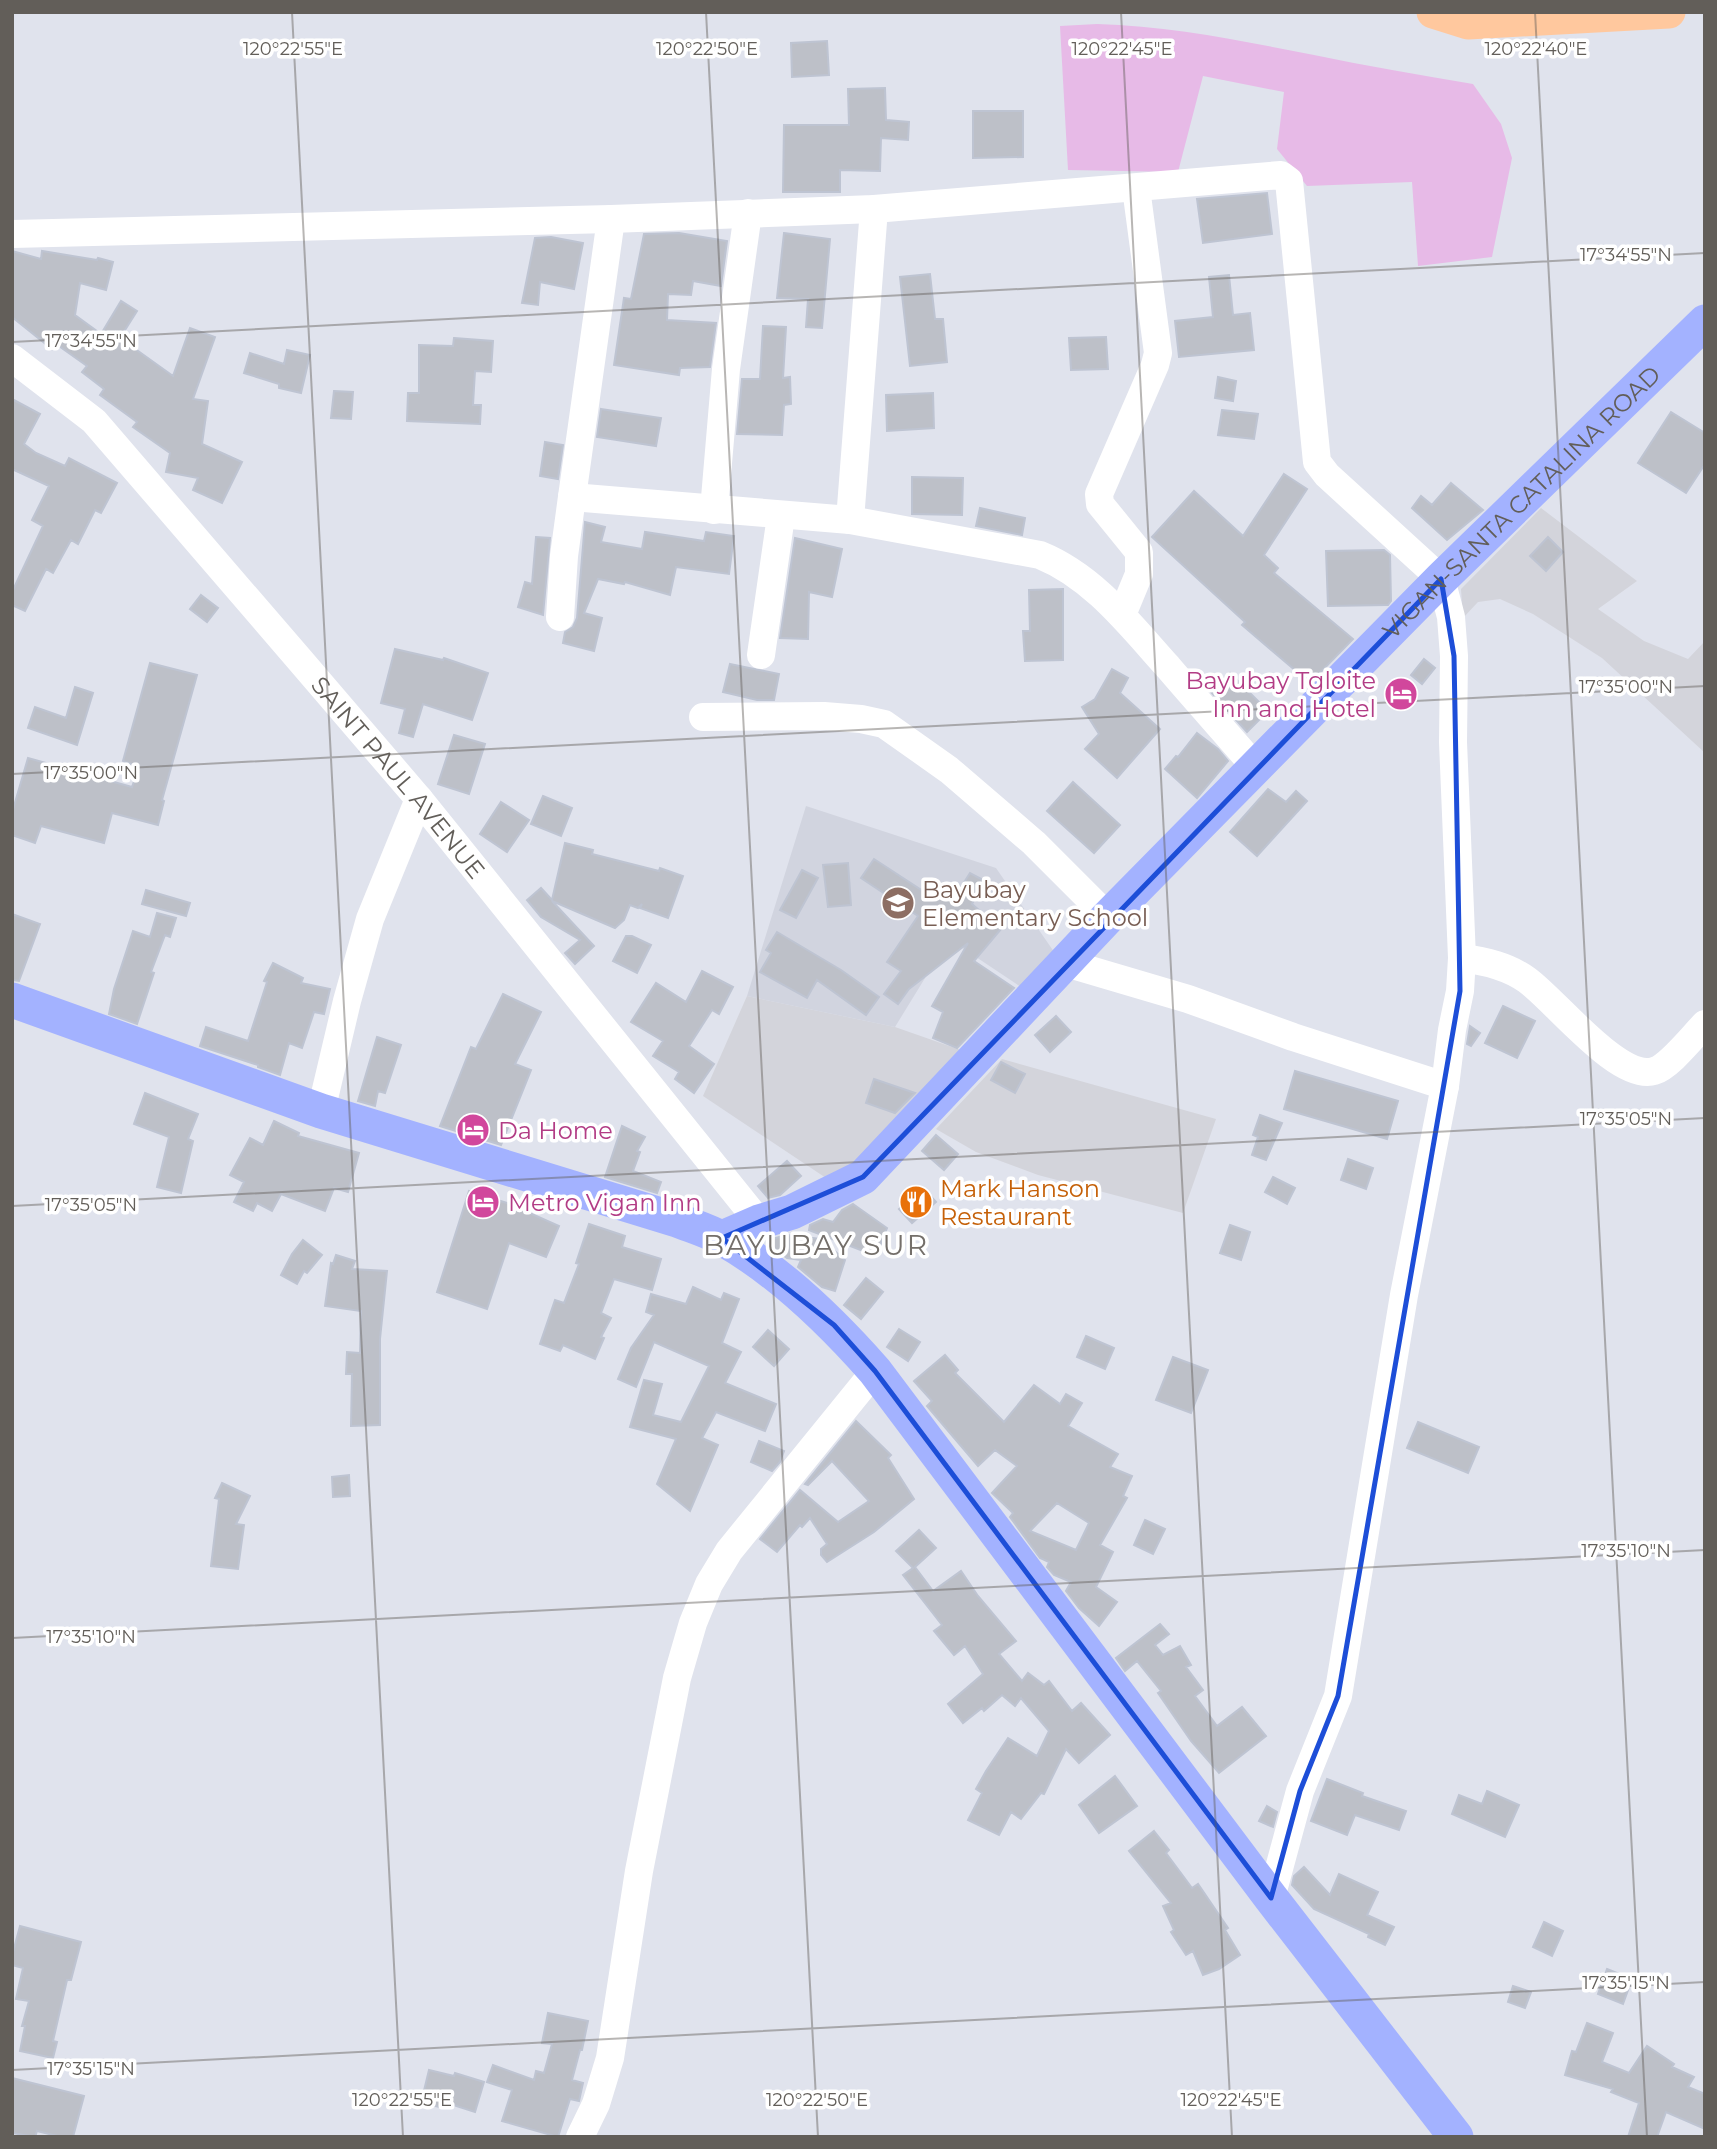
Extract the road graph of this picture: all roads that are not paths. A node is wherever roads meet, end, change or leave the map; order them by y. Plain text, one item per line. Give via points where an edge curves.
1 (1136, 188) junction
2 (874, 209) junction
3 (748, 213) junction
4 (611, 219) junction
5 (12, 234) edge
6 (1705, 322) edge
7 (12, 358) edge
8 (572, 498) junction
9 (714, 510) junction
10 (781, 516) junction
11 (850, 520) junction
12 (1441, 579) junction
13 (1122, 615) junction
14 (561, 617) dead end
15 (761, 654) dead end
16 (703, 717) dead end
17 (1256, 768) junction
18 (419, 799) junction
19 (1108, 917) junction
20 (1462, 958) junction
21 (1066, 963) junction
22 (12, 1000) edge
23 (1705, 1024) edge
24 (1445, 1086) junction
25 (321, 1111) junction
26 (759, 1222) junction
27 (722, 1238) junction
28 (875, 1371) junction
29 (1272, 1898) junction
30 (579, 2137) edge
31 (1456, 2137) edge

1 - 2 street
1 - 12 street via 1280,175 1289,181 1317,462
1 - 13 street via 1158,353 1099,494 1100,504 1139,552 1139,574
2 - 3 street
2 - 11 street
3 - 4 street
3 - 9 street via 726,369
4 - 5 street
4 - 8 street
6 - 12 main road, VIGAN-SANTA CATALINA ROAD
7 - 18 street, SAINT PAUL AVENUE via 94,421
8 - 9 street
8 - 14 street
9 - 10 street
10 - 11 street
10 - 15 street
11 - 13 street via 1040,555 1087,582
12 - 17 main road, VIGAN-SANTA CATALINA ROAD
12 - 20 street via 1451,617 1454,656
13 - 17 street
16 - 19 street via 824,716 884,724 1025,835
17 - 19 main road, VIGAN-SANTA CATALINA ROAD
18 - 25 street via 370,919
18 - 26 street, SAINT PAUL AVENUE
19 - 21 main road, VIGAN-SANTA CATALINA ROAD
20 - 23 street via 1487,961 1526,979 1607,1054 1637,1072 1657,1070
20 - 24 street
21 - 24 street
21 - 26 main road, VIGAN-SANTA CATALINA ROAD via 863,1177 792,1212
22 - 25 main road
24 - 29 street via 1404,1295 1338,1696 1300,1791
25 - 27 main road via 677,1220
26 - 27 main road, VIGAN-SANTA CATALINA ROAD
27 - 28 main road via 834,1325
28 - 29 main road
28 - 30 street via 729,1551 693,1623 677,1678 639,1871 610,2058 596,2104
29 - 31 main road

